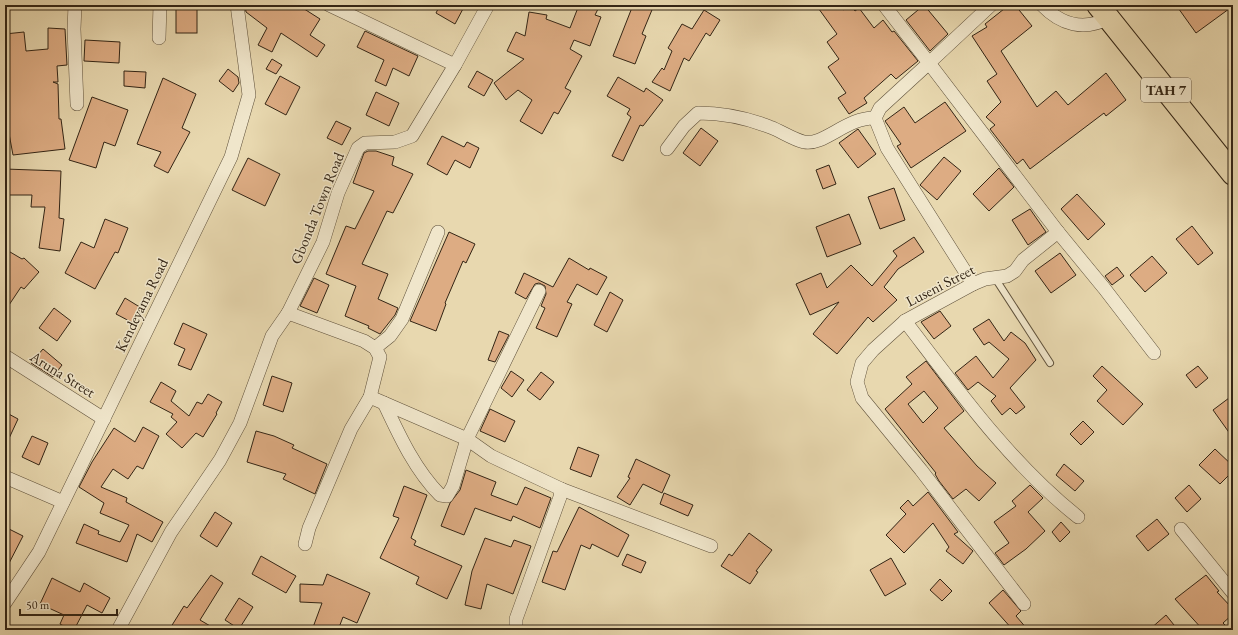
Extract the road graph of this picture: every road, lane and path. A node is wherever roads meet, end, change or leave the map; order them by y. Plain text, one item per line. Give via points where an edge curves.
1 (75, 5) edge
2 (160, 5) edge
3 (237, 5) edge
4 (328, 5) edge
5 (488, 5) edge
6 (884, 5) edge
7 (990, 5) edge
8 (1042, 5) edge
9 (1104, 12) edge
10 (159, 38) dead end
11 (929, 63) junction
12 (455, 65) junction
13 (77, 104) dead end
14 (875, 118) junction
15 (667, 149) dead end
16 (1233, 174) edge
17 (438, 232) dead end
18 (1058, 232) junction
19 (995, 278) junction
20 (973, 284) junction
21 (539, 291) dead end
22 (288, 313) junction
23 (905, 321) junction
24 (375, 348) junction
25 (1154, 353) dead end
26 (5, 356) edge
27 (1050, 363) dead end
28 (370, 396) junction
29 (384, 403) junction
30 (104, 419) junction
31 (467, 439) junction
32 (5, 477) edge
33 (561, 489) junction
34 (63, 502) junction
35 (1078, 517) dead end
36 (1181, 529) dead end
37 (305, 544) dead end
38 (711, 546) dead end
39 (1233, 593) edge
40 (5, 603) edge
41 (1024, 604) dead end
42 (118, 630) edge
43 (516, 630) edge

1 - 13 street
2 - 10 street
3 - 30 street, Kendeyama Road via 249,95 231,157
4 - 12 street
5 - 12 street, Gbonda Town Road
6 - 11 street
7 - 11 street
8 - 9 street via 1065,23 1086,26 1098,24
9 - 16 highway, TAH 7
11 - 14 street via 880,108
11 - 18 street
12 - 22 street, Gbonda Town Road via 412,136 395,142 365,143 358,148 338,193 323,242
14 - 15 street via 864,117 819,141 804,142 770,126 718,113 698,113 684,126
14 - 20 street via 887,148
17 - 24 street via 402,319 390,336
18 - 19 street, Luseni Street via 1007,276
18 - 25 street
19 - 20 street, Luseni Street
19 - 27 lane
20 - 23 street, Luseni Street
21 - 31 street
22 - 24 street via 364,341
22 - 42 street, Gbonda Town Road via 272,336 240,423 220,460 171,532
23 - 35 street via 1005,448 1051,496
23 - 41 street, Luseni Street via 862,363 857,382 862,398
24 - 28 street via 380,357
26 - 30 street, Aruna Street
28 - 29 street
28 - 37 street via 351,429 309,528
29 - 31 street
29 - 31 street via 401,439 440,495 447,496 453,486
30 - 34 street, Kendeyama Road
31 - 33 street via 491,456
32 - 34 street
33 - 38 street
33 - 43 street via 516,619
34 - 40 street, Kendeyama Road via 39,552
36 - 39 street

